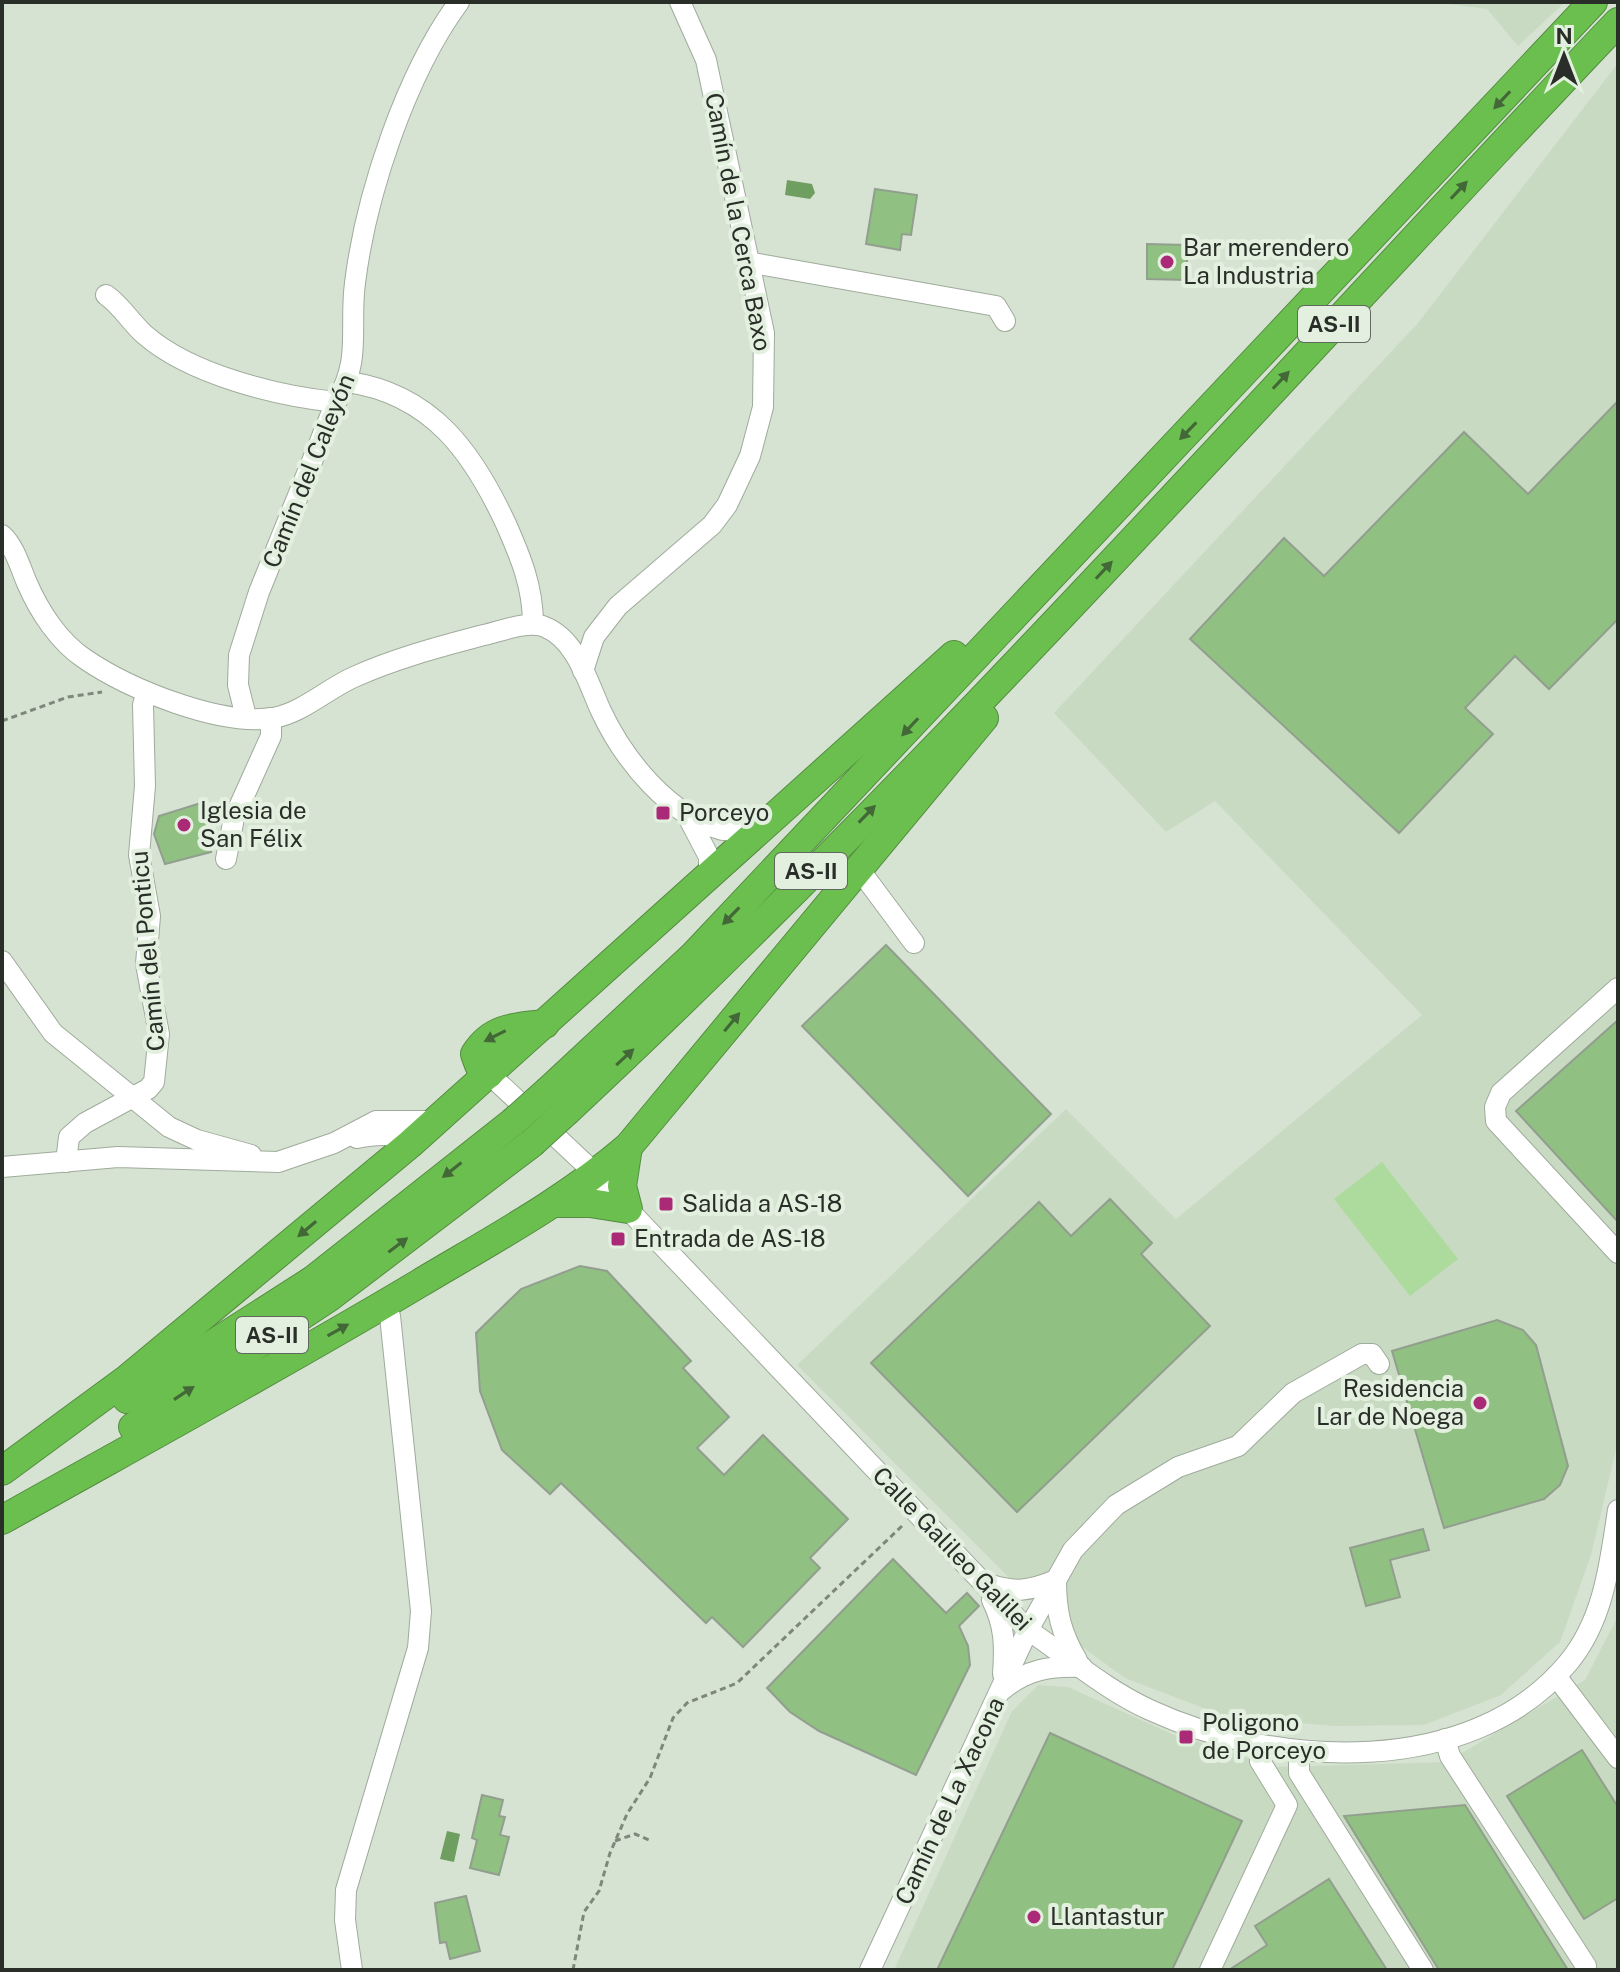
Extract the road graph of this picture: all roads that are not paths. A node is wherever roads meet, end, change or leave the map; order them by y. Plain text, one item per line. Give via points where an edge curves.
1 (459, 2) edge
2 (680, 2) edge
3 (1593, 2) edge
4 (1618, 22) edge
5 (747, 262) junction
6 (106, 295) dead end
7 (1005, 321) dead end
8 (348, 382) junction
9 (336, 402) junction
10 (2, 535) edge
11 (1039, 587) junction
12 (533, 624) junction
13 (1050, 627) junction
14 (583, 671) junction
15 (147, 692) junction
16 (246, 717) junction
17 (271, 718) junction
18 (686, 813) junction
19 (226, 859) dead end
20 (719, 861) junction
21 (859, 869) junction
22 (914, 943) dead end
23 (2, 961) edge
24 (1618, 988) edge
25 (489, 1074) junction
26 (132, 1098) junction
27 (558, 1100) junction
28 (436, 1121) junction
29 (522, 1133) junction
30 (334, 1143) junction
31 (410, 1144) junction
32 (628, 1147) junction
33 (66, 1162) junction
34 (278, 1162) junction
35 (2, 1167) edge
36 (589, 1169) junction
37 (555, 1203) junction
38 (628, 1209) junction
39 (1618, 1253) edge
40 (382, 1305) junction
41 (1379, 1364) dead end
42 (2, 1471) edge
43 (2, 1479) edge
44 (1618, 1510) edge
45 (2, 1513) edge
46 (2, 1520) edge
47 (1056, 1580) junction
48 (982, 1582) junction
49 (1028, 1630) junction
50 (1082, 1667) junction
51 (1556, 1676) junction
52 (1002, 1690) junction
53 (1445, 1739) junction
54 (1262, 1747) junction
55 (1299, 1752) junction
56 (1618, 1758) edge
57 (1586, 1966) dead end
58 (352, 1970) edge
59 (870, 1970) edge
60 (1210, 1970) edge
61 (1423, 1970) edge

1 - 8 street, Camín del Caleyón via 413,85 374,189 354,286 354,360
2 - 5 street, Camín de la Cerca Baxo via 706,60
3 -> 11 highway, AS-II
13 -> 4 highway, AS-II
5 - 7 street via 996,306
5 - 14 street, Camín de la Cerca Baxo via 766,360 762,415 750,456 712,525 618,606 594,637
6 - 9 street via 146,336 177,355 238,382
8 - 9 street, Camín del Caleyón
8 - 12 street via 398,396 468,452 531,582
9 - 16 street, Camín del Caleyón via 239,655 238,685
10 - 15 street via 63,639 83,659
11 - 20 highway
11 -> 27 highway, AS-II
12 - 14 street via 562,639
12 - 17 street via 386,664
13 - 21 highway via 1010,687
27 -> 13 highway, AS-II via 713,975
14 - 18 street via 615,738 639,771
15 - 16 street via 189,709
15 - 26 street, Camín del Ponticu via 139,855 150,916 146,964 159,1034 154,1082
16 - 17 street
17 - 19 street via 271,736 234,818
18 - 20 street
18 - 20 street via 709,857
20 - 25 highway via 658,925 545,1024 486,1037 475,1054
21 - 22 street
32 -> 21 highway
23 - 26 street via 53,1033
24 - 39 street via 1501,1093 1495,1107 1496,1121
25 - 28 highway
25 - 36 street, Calle Galileo Galilei
26 - 33 street, Camín del Ponticu via 69,1137
26 - 34 street via 169,1127 197,1140
27 - 29 highway, AS-II, bridge
28 - 30 street via 376,1121
28 - 31 highway
29 -> 43 highway, AS-II via 313,1280
45 -> 29 highway, AS-II via 328,1298
30 - 31 street via 377,1134
30 - 34 street
31 -> 42 highway via 127,1379
32 - 36 highway
32 - 38 highway via 622,1186
33 - 34 street via 130,1157
33 - 35 street
36 - 37 highway
36 - 38 street, Calle Galileo Galilei
37 - 38 highway
37 - 40 highway
38 - 48 street, Calle Galileo Galilei
46 -> 40 highway
40 - 58 street via 390,1316 421,1611 418,1648 346,1890
41 - 47 street, Camín de La Xacona via 1372,1354 1362,1354 1293,1393 1238,1446 1178,1467 1116,1505 1073,1550
44 - 51 street, Calle Galileo Galilei via 1606,1590 1569,1662
47 - 48 street via 1012,1592
47 - 49 street, Camín de La Xacona
47 - 50 street via 1056,1613
48 - 49 street, Calle Galileo Galilei
48 - 52 street via 1002,1620
49 - 50 street, Calle Galileo Galilei
49 - 52 street, Camín de La Xacona
50 - 52 street via 1051,1666 1019,1675
50 - 54 street, Calle Galileo Galilei via 1150,1710
51 - 53 street, Calle Galileo Galilei via 1489,1726
51 - 56 street
52 - 59 street, Camín de La Xacona
53 - 55 street, Calle Galileo Galilei via 1390,1749
53 - 57 street via 1450,1756
54 - 55 street, Calle Galileo Galilei
54 - 60 street via 1260,1761 1287,1805
55 - 61 street via 1299,1773

